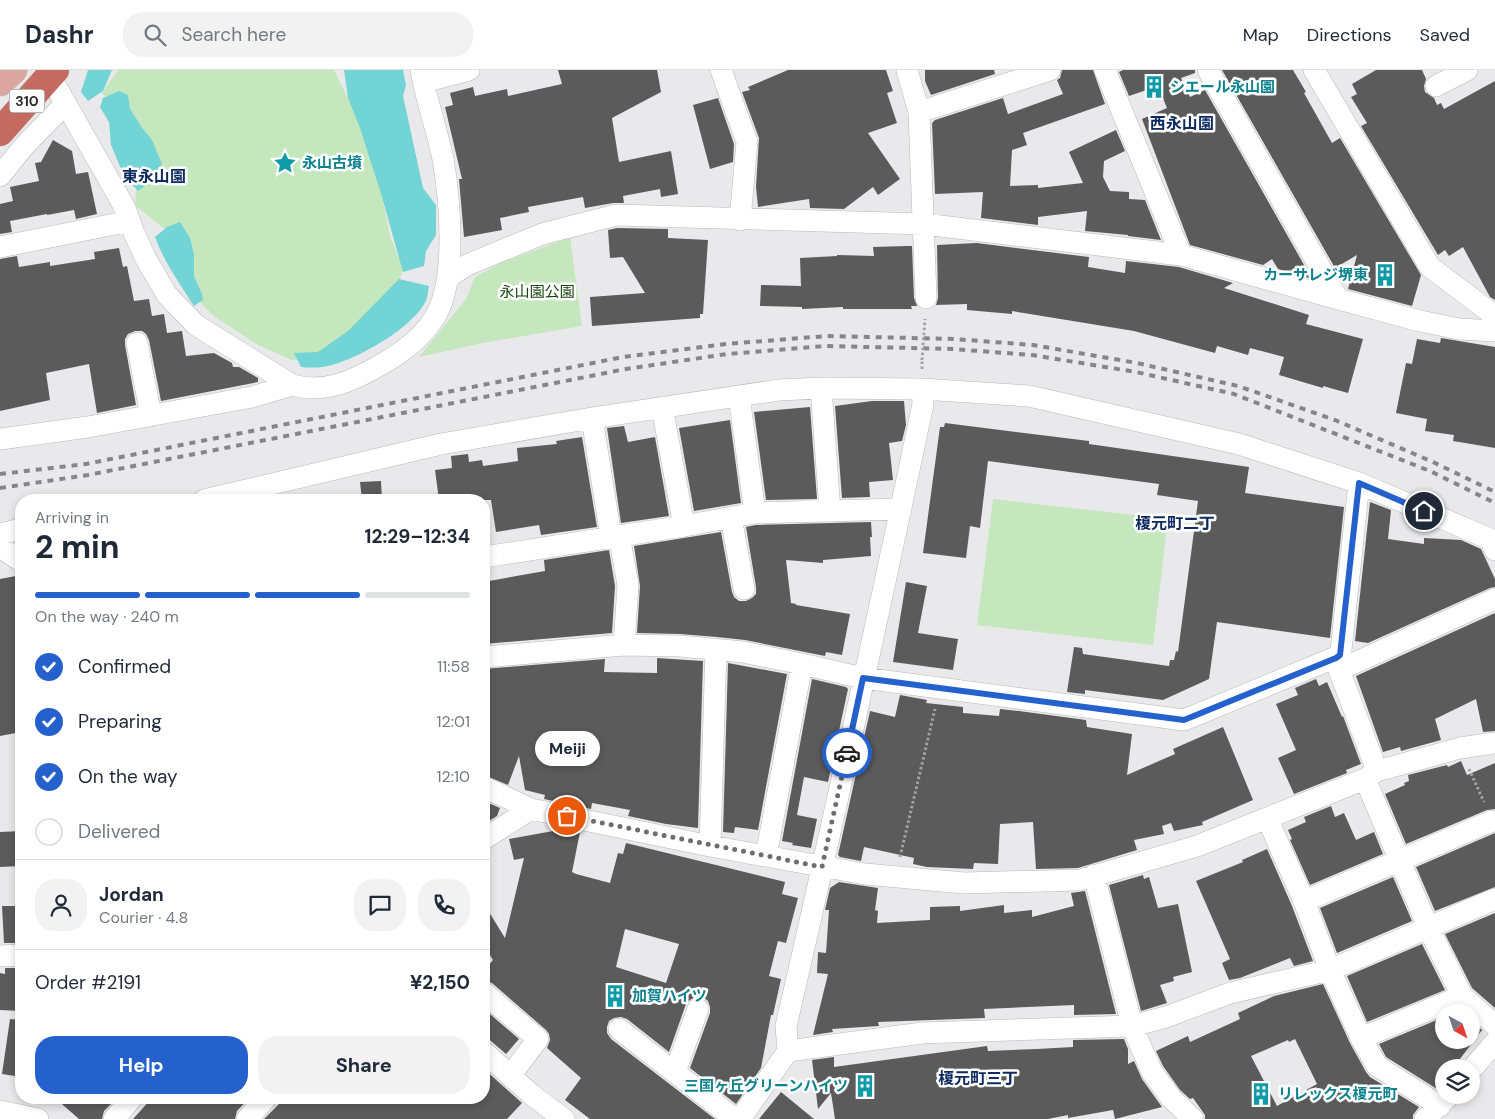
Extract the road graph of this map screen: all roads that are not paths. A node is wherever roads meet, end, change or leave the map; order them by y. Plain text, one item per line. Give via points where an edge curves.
1 (12, 70) edge
2 (469, 70) edge
3 (721, 70) edge
4 (907, 70) edge
5 (1050, 70) edge
6 (1105, 70) edge
7 (1208, 70) edge
8 (1314, 70) edge
9 (1466, 70) edge
10 (52, 73) edge
11 (422, 76) edge
12 (0, 82) edge
13 (1436, 86) dead end
14 (66, 103) junction
15 (919, 112) junction
16 (0, 132) edge
17 (0, 176) edge
18 (740, 220) junction
19 (130, 221) junction
20 (924, 224) junction
21 (0, 247) edge
22 (1181, 255) junction
23 (447, 278) junction
24 (1338, 299) junction
25 (926, 309) road end
26 (1495, 316) edge
27 (1495, 331) edge
28 (137, 343) dead end
29 (292, 385) junction
30 (821, 388) junction
31 (922, 389) junction
32 (739, 396) junction
33 (662, 408) junction
34 (151, 416) junction
35 (592, 418) junction
36 (0, 439) edge
37 (1359, 483) junction
38 (259, 494) edge
39 (901, 508) junction
40 (830, 510) junction
41 (755, 512) junction
42 (731, 517) junction
43 (684, 526) junction
44 (15, 530) edge
45 (0, 534) edge
46 (615, 536) junction
47 (0, 547) edge
48 (1495, 550) edge
49 (490, 556) edge
50 (15, 557) edge
51 (744, 589) dead end
52 (1495, 599) edge
53 (624, 645) junction
54 (716, 649) junction
55 (490, 656) edge
56 (1340, 663) junction
57 (802, 664) junction
58 (863, 678) junction
59 (1495, 743) edge
60 (1371, 775) junction
61 (490, 790) edge
62 (531, 809) junction
63 (1267, 818) junction
64 (1492, 821) road end
65 (490, 835) edge
66 (710, 846) junction
67 (766, 856) junction
68 (1400, 861) junction
69 (822, 867) junction
70 (1094, 875) junction
71 (1495, 899) edge
72 (1304, 901) junction
73 (1428, 927) junction
74 (15, 955) edge
75 (0, 956) edge
76 (1330, 970) junction
77 (1462, 996) junction
78 (490, 998) edge
79 (698, 1009) dead end
80 (1495, 1025) edge
81 (1132, 1026) junction
82 (619, 1029) dead end
83 (1361, 1038) junction
84 (1495, 1042) edge
85 (788, 1051) junction
86 (490, 1058) edge
87 (1480, 1060) edge
88 (675, 1072) junction
89 (510, 1076) junction
90 (127, 1104) edge
91 (261, 1104) edge
92 (1439, 1107) edge
93 (0, 1110) edge
94 (38, 1119) edge
95 (114, 1119) edge
96 (247, 1119) edge
97 (564, 1119) edge
98 (735, 1119) edge
99 (740, 1119) edge
100 (1193, 1119) edge

1 - 12 main road
2 - 11 street
3 - 18 street via 747,142
4 - 15 street
5 - 15 street
6 - 22 street
7 - 24 street
8 - 26 street via 1430,267
9 - 13 street
10 - 14 street
10 - 16 highway, 310
11 - 23 street via 442,159 450,224
14 - 17 street
14 - 19 street
15 - 20 street
18 - 20 street
18 - 23 street via 616,215 542,234
19 - 21 street
19 - 29 street via 146,259 167,295 196,325
20 - 22 street
20 - 25 street
22 - 24 street
23 - 29 street via 440,307 433,320 402,352 343,384 317,388
24 - 27 street via 1459,329
28 - 34 street
29 - 34 street via 252,397
30 - 31 street
30 - 32 street
30 - 40 street
31 - 37 street via 1029,396 1239,444
31 - 39 street via 923,404
32 - 33 street
32 - 41 street
33 - 35 street
33 - 43 street
34 - 36 street
35 - 38 street via 441,444
35 - 46 street
37 - 48 street via 1490,539
37 - 56 street
39 - 40 street
39 - 58 street
40 - 41 street
41 - 42 street
42 - 43 street
42 - 51 street
43 - 46 street
44 - 45 street
46 - 49 street
46 - 53 street via 628,585
47 - 50 street
52 - 56 street
53 - 54 street
53 - 55 street
54 - 57 street
54 - 66 street
56 - 58 street via 1184,720
56 - 60 street
57 - 58 street
57 - 67 street
58 - 69 street
59 - 60 street via 1460,748
60 - 63 street
60 - 68 street
61 - 62 street
62 - 65 street
62 - 66 street
63 - 70 street via 1197,846
63 - 72 street
64 - 68 street
66 - 67 street
67 - 69 street
68 - 72 street
68 - 73 street
69 - 70 street via 964,883 1080,880
69 - 85 street via 786,1026
70 - 81 street
71 - 73 street
72 - 76 street
73 - 76 street
73 - 77 street
74 - 75 street
76 - 81 street via 1230,993 1166,1018
76 - 83 street
77 - 80 street
77 - 83 street
78 - 89 street via 538,1039
79 - 88 street
81 - 85 street via 922,1033
81 - 100 street via 1152,1072 1171,1098
82 - 88 street
83 - 92 street via 1377,1066
84 - 87 street
85 - 99 street
86 - 89 street
88 - 98 street
89 - 97 street
90 - 95 street
91 - 96 street
93 - 94 street

